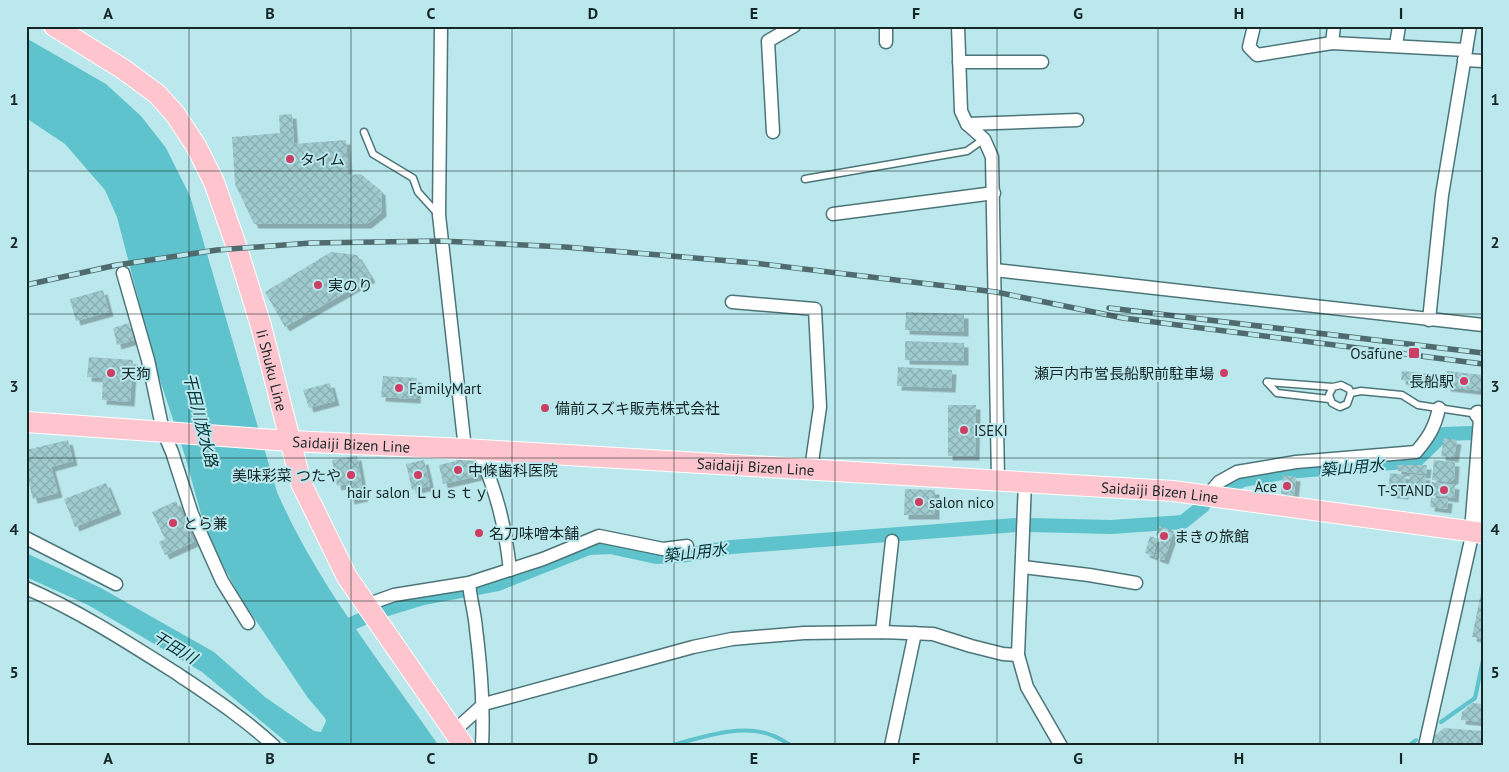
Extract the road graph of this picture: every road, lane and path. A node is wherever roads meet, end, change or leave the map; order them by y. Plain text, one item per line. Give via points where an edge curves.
1 (54, 26) edge
2 (441, 26) edge
3 (794, 26) edge
4 (886, 26) edge
5 (958, 26) edge
6 (1254, 26) edge
7 (1334, 26) edge
8 (1399, 26) edge
9 (1470, 26) edge
10 (886, 42) dead end
11 (1332, 43) junction
12 (1396, 45) junction
13 (1465, 55) junction
14 (1483, 61) edge
15 (959, 62) junction
16 (1042, 62) dead end
17 (1077, 120) dead end
18 (967, 124) junction
19 (364, 132) dead end
20 (773, 132) dead end
21 (984, 139) junction
22 (804, 178) dead end
23 (994, 193) junction
24 (833, 214) dead end
25 (438, 215) junction
26 (995, 270) junction
27 (123, 273) dead end
28 (732, 302) dead end
29 (1429, 320) junction
30 (1483, 325) edge
31 (1333, 387) junction
32 (1351, 393) junction
33 (1329, 399) junction
34 (1438, 408) junction
35 (1480, 414) edge
36 (26, 422) edge
37 (167, 432) junction
38 (290, 441) junction
39 (472, 450) junction
40 (811, 469) junction
41 (998, 480) junction
42 (1025, 482) junction
43 (1208, 495) junction
44 (1478, 532) edge
45 (26, 538) edge
46 (892, 541) dead end
47 (687, 546) dead end
48 (1023, 567) junction
49 (510, 570) junction
50 (1136, 583) dead end
51 (116, 584) dead end
52 (26, 588) edge
53 (470, 589) junction
54 (366, 605) junction
55 (248, 623) dead end
56 (882, 632) junction
57 (915, 633) junction
58 (1018, 655) junction
59 (484, 704) junction
60 (459, 739) edge
61 (274, 746) edge
62 (482, 746) edge
63 (891, 746) edge
64 (1061, 746) edge
65 (1425, 746) edge

1 - 38 main road, Ii Shuku Line via 157,94 196,146 214,182 237,248
2 - 25 street
3 - 20 street via 768,41
4 - 10 street
5 - 15 street
6 - 11 street via 1249,47 1256,55
7 - 11 street
8 - 12 street
9 - 13 street
11 - 12 street
12 - 13 street
13 - 14 street
13 - 29 street via 1442,195
15 - 16 street
15 - 18 street via 961,111
17 - 18 street
18 - 21 street
19 - 25 lane via 373,154 413,178 418,192
21 - 22 lane via 967,151
21 - 23 street via 992,157
23 - 24 street
23 - 26 street
25 - 39 street
26 - 29 street
26 - 41 street
27 - 37 street
28 - 40 street via 815,308 820,407
29 - 30 street
31 - 32 lane via 1341,384
31 - 33 lane
31 - 33 lane via 1267,382 1277,393
32 - 33 lane via 1350,401 1344,406 1336,406
32 - 34 lane via 1402,395 1418,405
34 - 35 lane
34 - 43 street via 1429,437 1416,452 1296,462 1238,472 1219,482
35 - 44 street
36 - 37 main road, Saidaiji Bizen Line
37 - 38 main road, Saidaiji Bizen Line
37 - 55 street via 205,547
38 - 39 main road, Saidaiji Bizen Line
38 - 54 main road, Ii Shuku Line via 301,483 347,577
39 - 40 main road, Saidaiji Bizen Line
39 - 49 street via 488,472 505,523
40 - 41 main road, Saidaiji Bizen Line
41 - 42 main road, Saidaiji Bizen Line
42 - 43 main road, Saidaiji Bizen Line
42 - 48 street
43 - 44 main road, Saidaiji Bizen Line
44 - 65 street
45 - 51 street
46 - 56 street
47 - 49 street via 663,549 599,536
48 - 50 street
48 - 58 street
49 - 53 street
52 - 61 street via 60,603 137,648 247,721
53 - 54 street via 394,595
53 - 59 street
54 - 60 main road, Ii Shuku Line
56 - 57 street
56 - 59 street via 732,639
57 - 58 street via 932,634
57 - 63 street
58 - 64 street via 1027,687
59 - 60 street
59 - 62 street

